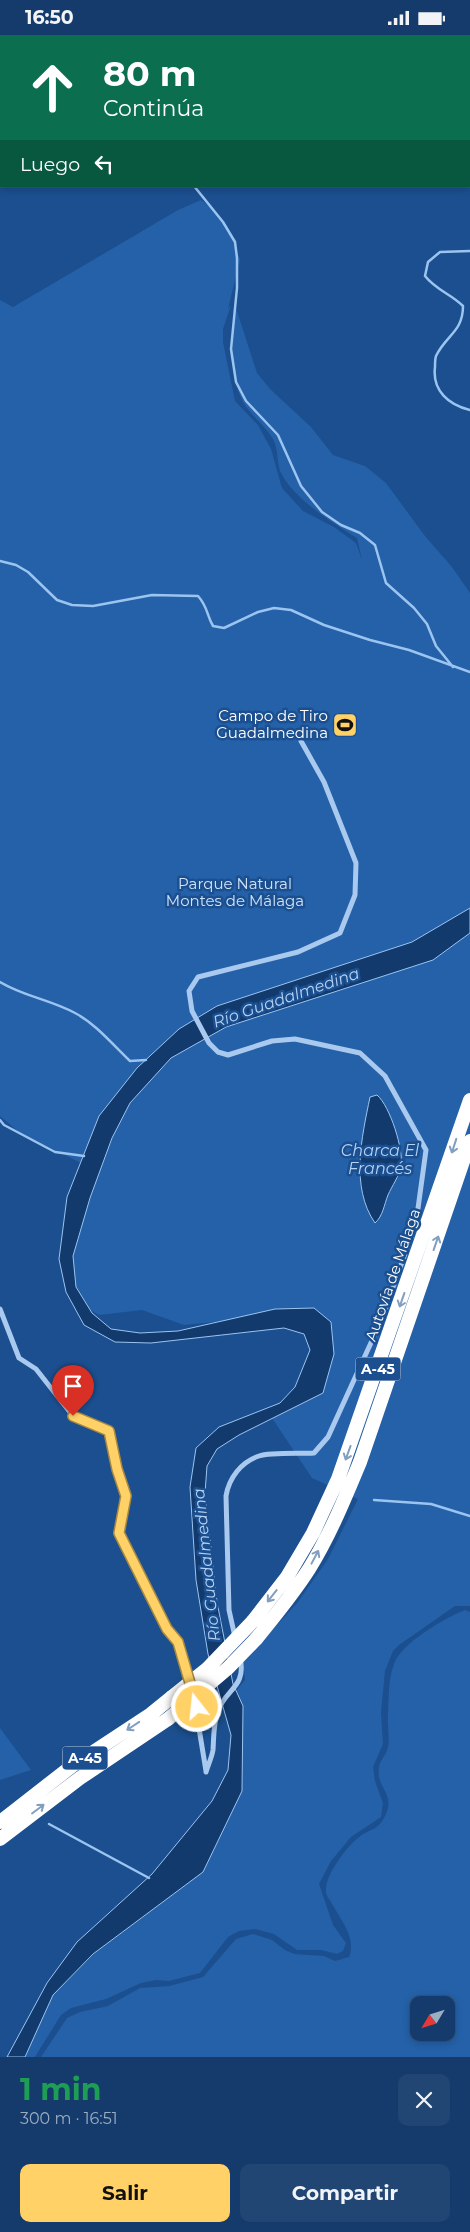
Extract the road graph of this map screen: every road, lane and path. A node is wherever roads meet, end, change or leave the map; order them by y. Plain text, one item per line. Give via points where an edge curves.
1 (301, 741) dead end
2 (470, 1100) edge
3 (470, 1141) edge
4 (0, 1309) edge
5 (0, 1822) edge
6 (0, 1839) edge

1 - 4 street via 324,782 356,863 355,895 340,933 298,952 198,977 189,991 192,1011 209,1043 218,1052 228,1055 272,1041 295,1039 360,1053 385,1076 426,1150 416,1223 380,1323 328,1437 314,1453 259,1456 237,1470 228,1485 229,1609 243,1671 235,1688 218,1709 212,1731 213,1752 206,1772 197,1707 178,1642 167,1629 119,1533 126,1496 109,1431 73,1416 36,1369 19,1358
2 -> 5 highway, Autovía de Málaga / A-45, bridge via 338,1479 313,1533 287,1577 253,1621 207,1669
6 -> 3 highway, Autovía de Málaga / A-45, bridge via 80,1778 168,1719 228,1668 256,1639 310,1568 360,1462

